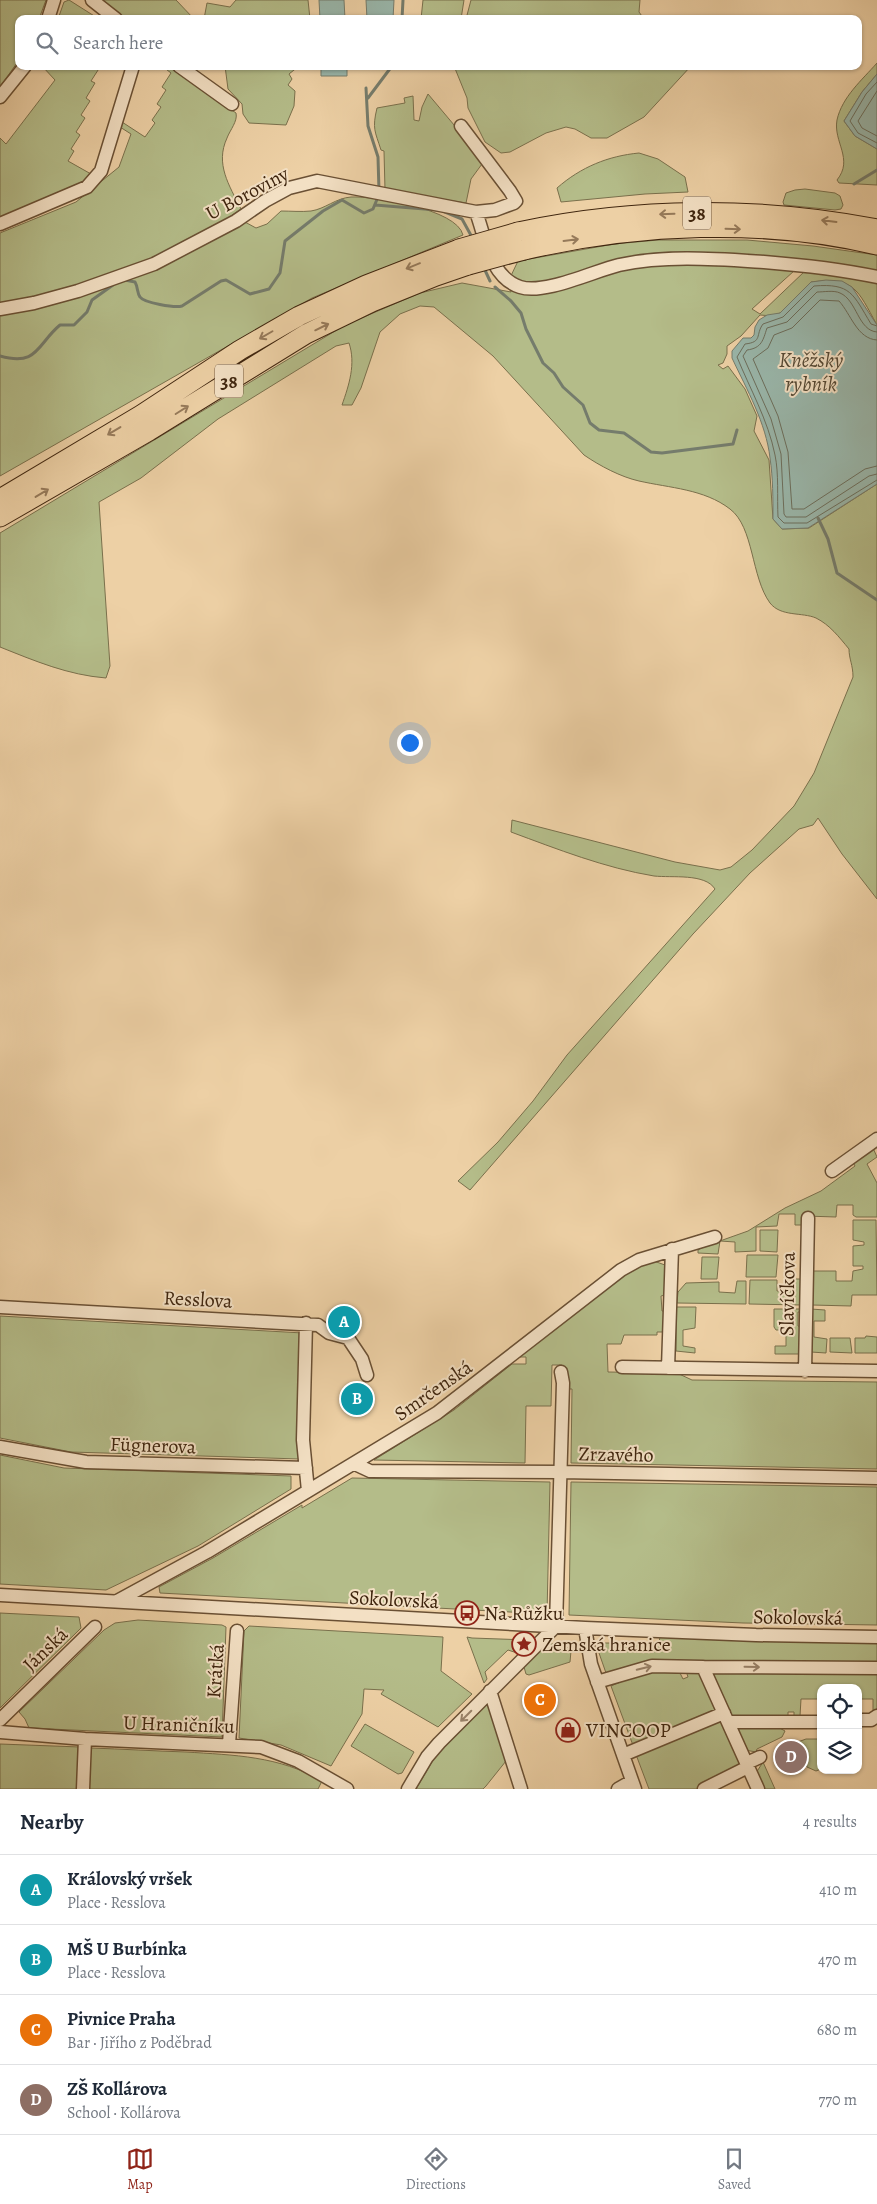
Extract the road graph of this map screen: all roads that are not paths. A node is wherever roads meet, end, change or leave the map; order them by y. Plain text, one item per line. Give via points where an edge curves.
1 (54, 0) edge
2 (92, 0) edge
3 (49, 15) edge
4 (111, 15) edge
5 (22, 70) edge
6 (132, 70) edge
7 (185, 70) edge
8 (0, 97) edge
9 (232, 104) dead end
10 (461, 126) dead end
11 (476, 212) junction
12 (0, 224) edge
13 (877, 229) edge
14 (877, 245) edge
15 (463, 257) junction
16 (877, 277) edge
17 (0, 309) edge
18 (0, 499) edge
19 (0, 517) edge
20 (877, 1139) edge
21 (832, 1171) dead end
22 (808, 1218) dead end
23 (715, 1237) dead end
24 (672, 1249) junction
25 (0, 1308) edge
26 (306, 1323) junction
27 (622, 1367) dead end
28 (668, 1368) junction
29 (805, 1371) junction
30 (877, 1371) edge
31 (561, 1372) dead end
32 (366, 1375) dead end
33 (0, 1447) edge
34 (355, 1464) junction
35 (306, 1468) junction
36 (560, 1472) junction
37 (877, 1478) edge
38 (308, 1491) junction
39 (0, 1595) edge
40 (115, 1602) junction
41 (556, 1626) junction
42 (95, 1627) dead end
43 (585, 1628) junction
44 (237, 1631) dead end
45 (877, 1637) edge
46 (703, 1667) junction
47 (877, 1668) edge
48 (597, 1682) junction
49 (490, 1692) junction
50 (877, 1716) edge
51 (726, 1717) junction
52 (0, 1720) edge
53 (862, 1720) edge
54 (817, 1722) edge
55 (0, 1732) edge
56 (85, 1739) junction
57 (229, 1744) junction
58 (623, 1755) junction
59 (760, 1757) dead end
60 (748, 1765) junction
61 (634, 1785) edge
62 (83, 1789) edge
63 (347, 1789) edge
64 (408, 1789) edge
65 (521, 1789) edge
66 (618, 1789) edge
67 (704, 1789) edge
68 (758, 1789) edge

1 - 3 street
2 - 4 street
5 - 8 street
6 - 12 street via 101,171 87,187
7 - 9 street
10 - 11 street, U Boroviny via 516,201 495,210
11 - 16 street via 497,270 507,281 531,290 621,264 695,259 790,264
11 - 17 street, U Boroviny via 318,181 301,184 154,264 78,291
13 -> 15 highway, 38, bridge via 773,214 623,216 564,222 518,232
15 -> 14 highway, 38, bridge via 524,250 564,241 699,228 775,230
15 -> 18 highway, 38 via 366,285 300,316
19 -> 15 highway, 38 via 149,431 306,334
20 - 21 street
22 - 29 street, Slavíčkova
23 - 24 street, Smrčenská
24 - 28 street
24 - 34 street, Smrčenská via 621,1270 437,1413
25 - 26 street, Resslova
26 - 32 street, Resslova via 348,1338 362,1359
26 - 35 street via 303,1440
27 - 28 street
28 - 29 street
29 - 30 street
31 - 36 street
33 - 35 street, Fügnerova via 86,1462
34 - 36 street, Zrzavého via 370,1471
34 - 38 street, Smrčenská
35 - 38 street
36 - 37 street, Zrzavého
36 - 41 street
38 - 40 street, Smrčenská via 207,1552
39 - 40 street, Sokolovská
40 - 41 street, Sokolovská
41 - 43 street, Sokolovská
41 - 49 street
42 - 52 street, Jánská
43 - 45 street, Sokolovská
43 - 48 street
44 - 57 street, Krátká
46 -> 47 street
48 -> 46 street via 652,1666
46 - 51 street
48 - 58 street
49 -> 64 street via 427,1757
49 - 65 street
50 - 53 street
51 - 54 street via 785,1724
51 - 58 street
51 - 60 street
55 - 56 street, U Hraničníku
56 - 57 street, U Hraničníku
56 - 62 street
57 - 63 street, U Hraničníku via 278,1752
58 - 61 street
59 - 60 street
60 - 67 street
60 - 68 street
61 - 66 street

